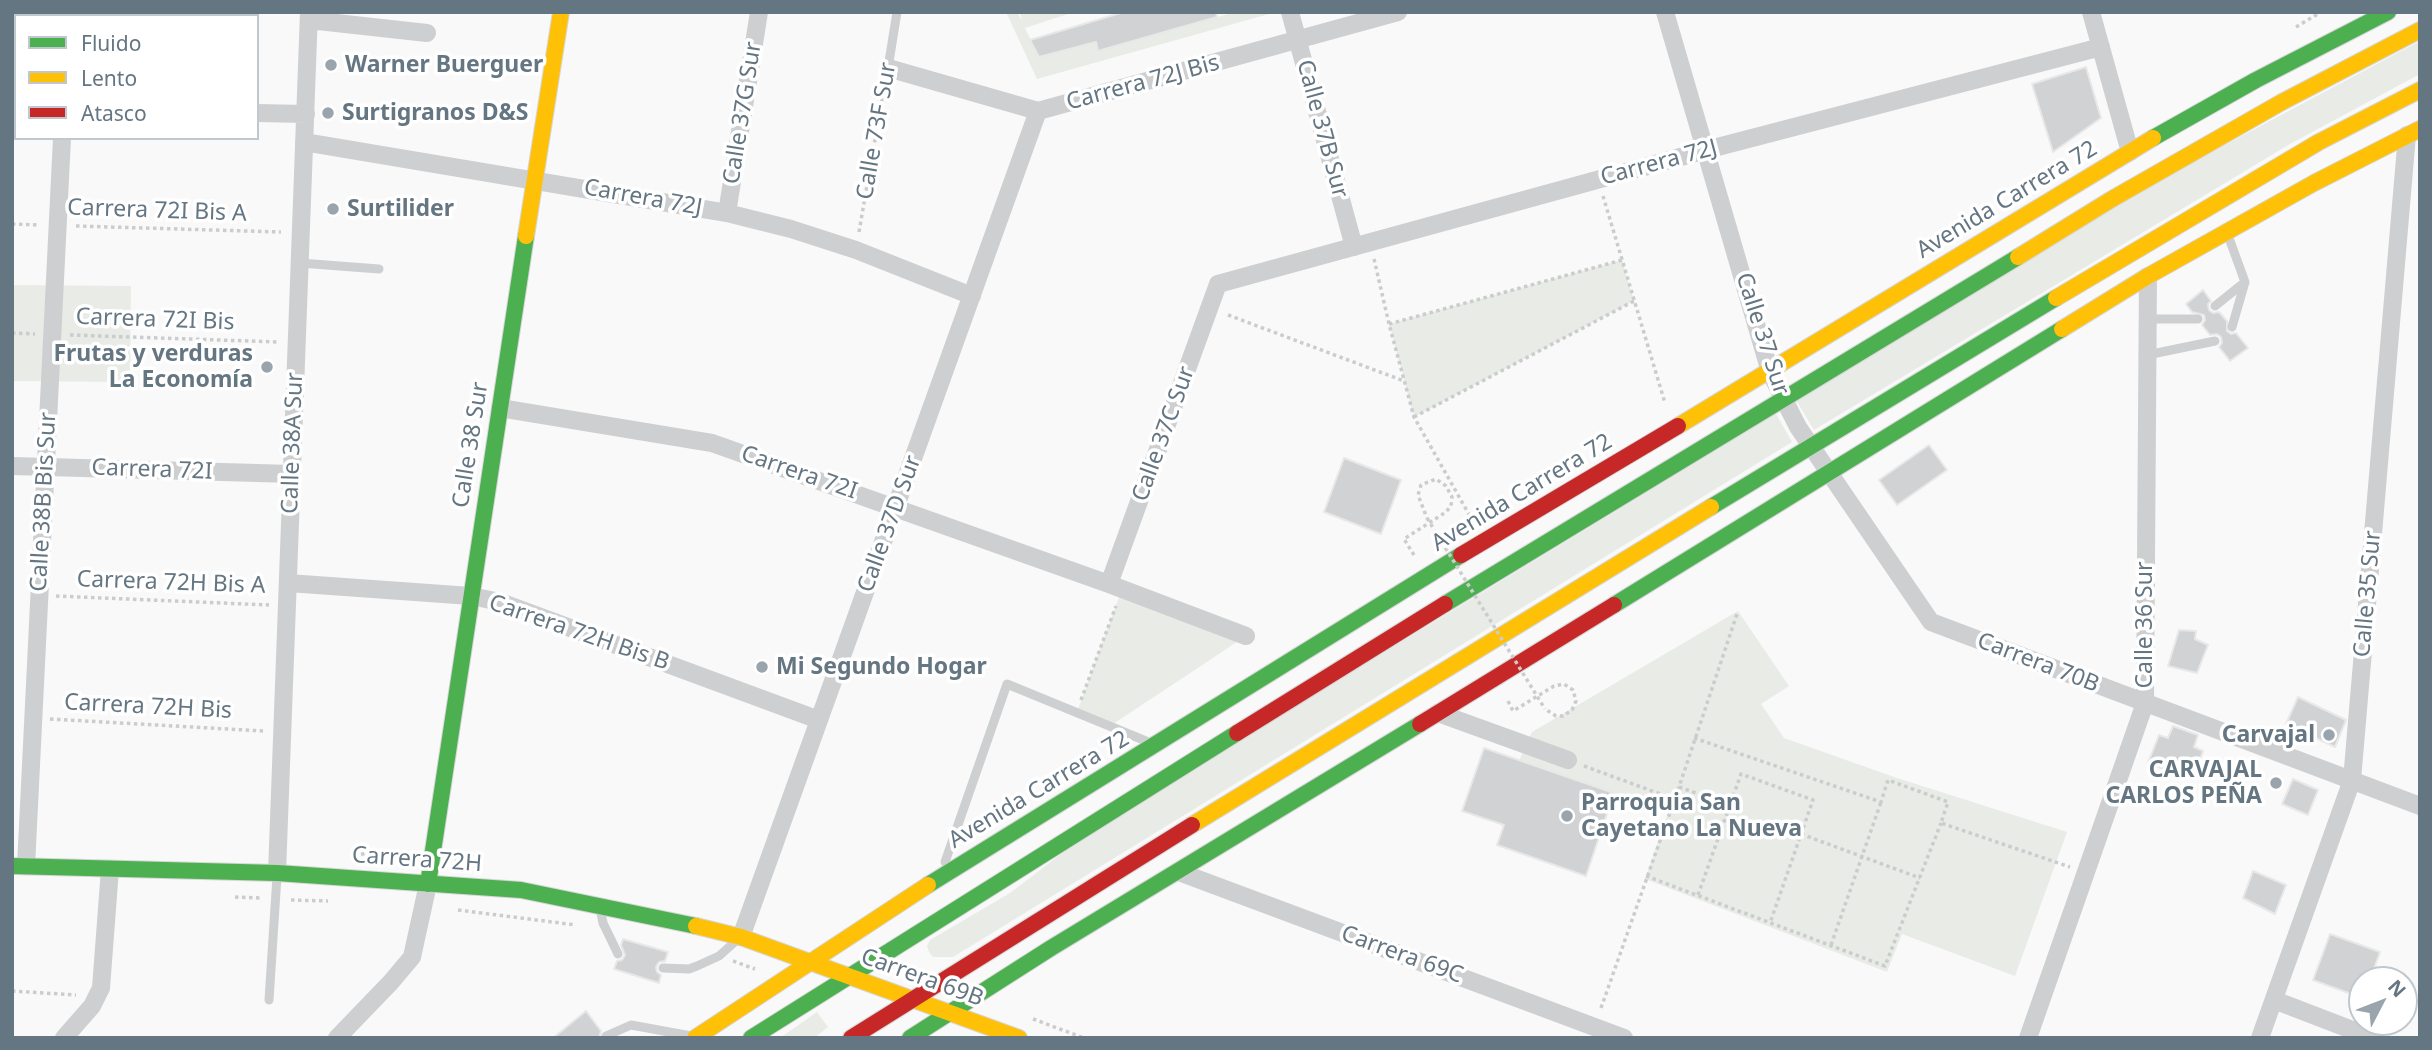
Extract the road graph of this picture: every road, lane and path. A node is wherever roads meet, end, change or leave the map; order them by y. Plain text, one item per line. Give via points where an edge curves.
1 (561, 12) edge
2 (758, 12) edge
3 (897, 12) edge
4 (1290, 12) edge
5 (1398, 12) edge
6 (1665, 12) edge
7 (2091, 12) edge
8 (309, 16) edge
9 (2381, 16) edge
10 (2420, 30) edge
11 (427, 33) dead end
12 (1298, 40) junction
13 (2101, 47) junction
14 (888, 68) junction
15 (2420, 90) edge
16 (2282, 102) junction
17 (1038, 111) junction
18 (259, 113) edge
19 (306, 114) junction
20 (2414, 132) edge
21 (62, 140) edge
22 (304, 142) junction
23 (2319, 142) junction
24 (1706, 150) junction
25 (2130, 152) junction
26 (535, 180) junction
27 (1599, 180) junction
28 (727, 213) junction
29 (12, 224) edge
30 (58, 226) junction
31 (301, 232) junction
32 (2226, 232) junction
33 (1362, 244) junction
34 (856, 250) junction
35 (1622, 260) junction
36 (300, 263) junction
37 (379, 270) dead end
38 (2148, 276) junction
39 (2245, 282) junction
40 (1218, 284) joint
41 (972, 296) junction
42 (1634, 301) junction
43 (2215, 306) dead end
44 (1209, 308) junction
45 (2148, 319) junction
46 (2198, 319) dead end
47 (1389, 324) junction
48 (2232, 327) dead end
49 (12, 333) edge
50 (52, 334) junction
51 (2214, 341) dead end
52 (297, 343) junction
53 (2147, 355) junction
54 (1770, 372) junction
55 (1405, 381) junction
56 (1783, 401) junction
57 (500, 408) junction
58 (1414, 416) junction
59 (1672, 429) junction
60 (1812, 447) junction
61 (12, 467) edge
62 (46, 467) junction
63 (1831, 473) junction
64 (292, 474) junction
65 (896, 507) junction
66 (1404, 538) dead end
67 (1484, 541) junction
68 (1514, 562) junction
69 (1670, 572) junction
70 (1423, 579) junction
71 (1591, 580) junction
72 (288, 583) junction
73 (1116, 587) junction
74 (39, 595) junction
75 (471, 596) junction
76 (287, 606) junction
77 (1738, 611) dead end
78 (1931, 622) joint
79 (1246, 636) dead end
80 (2145, 703) junction
81 (1513, 711) dead end
82 (1077, 712) junction
83 (1438, 713) junction
84 (33, 718) junction
85 (819, 720) junction
86 (282, 732) junction
87 (1694, 738) junction
88 (1157, 745) junction
89 (1568, 760) joint
90 (2352, 780) junction
91 (1679, 787) junction
92 (1674, 799) junction
93 (1881, 802) junction
94 (1730, 805) junction
95 (2420, 806) edge
96 (1941, 823) junction
97 (1801, 834) junction
98 (1862, 856) junction
99 (19, 866) edge
100 (110, 869) junction
101 (1179, 872) junction
102 (2086, 872) junction
103 (277, 873) junction
104 (1646, 876) junction
105 (940, 877) junction
106 (1920, 878) junction
107 (428, 884) junction
108 (1698, 895) junction
109 (234, 897) dead end
110 (275, 899) junction
111 (330, 902) dead end
112 (598, 903) junction
113 (424, 906) junction
114 (1770, 923) junction
115 (605, 928) junction
116 (741, 937) junction
117 (1830, 946) junction
118 (618, 954) dead end
119 (719, 956) junction
120 (810, 961) junction
121 (663, 968) dead end
122 (764, 972) dead end
123 (848, 975) junction
124 (12, 991) edge
125 (99, 997) junction
126 (912, 999) junction
127 (269, 1000) dead end
128 (2274, 1000) junction
129 (948, 1012) junction
130 (1024, 1016) dead end
131 (1594, 1026) junction
132 (606, 1036) edge
133 (695, 1037) edge
134 (64, 1038) edge
135 (337, 1038) edge
136 (751, 1038) edge
137 (851, 1038) edge
138 (910, 1038) edge
139 (1019, 1038) edge
140 (1084, 1038) edge
141 (1624, 1038) edge
142 (2028, 1038) edge
143 (2260, 1038) edge
144 (2373, 1038) edge

1 - 26 main road, Calle 38 Sur
2 - 28 street, Calle 37G Sur
3 - 14 lane, Calle 73F Sur
4 - 12 street, Calle 37B Sur
5 - 12 street, Carrera 72J Bis
6 - 24 street, Calle 37 Sur
7 - 13 street
8 - 11 street
8 - 19 street, Calle 38A Sur
9 - 16 main road
9 - 25 main road, Avenida Carrera 72
10 - 16 main road
12 - 17 street, Carrera 72J Bis
12 - 33 street, Calle 37B Sur
13 - 24 street, Carrera 72J
13 - 25 street
14 - 17 street, Carrera 72J Bis
14 - 34 path, Calle 73F Sur
15 - 23 main road
16 - 56 main road via 2112,199
17 - 41 street, Calle 37D Sur
18 - 19 street
19 - 22 street, Calle 38A Sur
20 - 32 main road
20 - 90 street, Calle 35 Sur
21 - 30 street, Calle 38B Bis Sur
22 - 26 street, Carrera 72J
22 - 31 street, Calle 38A Sur
23 - 32 main road
23 - 60 main road
24 - 27 street, Carrera 72J
24 - 54 street, Calle 37 Sur
25 - 54 main road, Avenida Carrera 72
26 - 28 street, Carrera 72J
26 - 57 main road, Calle 38 Sur
27 - 33 street, Carrera 72J
27 - 35 path
28 - 34 street, Carrera 72J
29 - 30 path, Carrera 72I Bis A
30 - 31 path, Carrera 72I Bis A
30 - 50 street, Calle 38B Bis Sur
31 - 36 street, Calle 38A Sur
32 - 38 main road
32 - 39 lane
33 - 40 street, Carrera 72J
33 - 47 path
34 - 41 street, Carrera 72J
35 - 42 path
35 - 47 path
36 - 37 lane
36 - 52 street, Calle 38A Sur
38 - 45 street, Calle 36 Sur
38 - 63 main road
39 - 43 lane
39 - 48 lane
40 - 44 street, Calle 37C Sur
41 - 65 street, Calle 37D Sur
42 - 58 path
42 - 59 path
44 - 55 path
44 - 73 street, Calle 37C Sur
45 - 46 lane
45 - 53 street, Calle 36 Sur
47 - 55 path
49 - 50 path, Carrera 72I Bis
50 - 52 path, Carrera 72I Bis
50 - 62 street, Calle 38B Bis Sur
51 - 53 lane
52 - 64 street, Calle 38A Sur
53 - 80 street, Calle 36 Sur
54 - 56 street, Calle 37 Sur
54 - 59 main road, Avenida Carrera 72
55 - 58 path
56 - 60 street, Calle 37 Sur
56 - 68 main road
57 - 65 street, Carrera 72I via 712,443
57 - 75 main road, Calle 38 Sur
58 - 67 path
59 - 67 main road, Avenida Carrera 72
60 - 63 street, Calle 37 Sur
60 - 71 main road
61 - 62 street, Carrera 72I
62 - 64 street, Carrera 72I
62 - 74 street, Calle 38B Bis Sur
63 - 69 main road
63 - 78 street, Calle 37 Sur
64 - 72 street, Calle 38A Sur
65 - 73 street, Carrera 72I
65 - 85 street, Calle 37D Sur
66 - 81 path, bridge via 1423,527 1434,520 1446,512 1451,506 1446,486 1436,479 1421,485 1420,506 1427,517 1434,529 1504,644 1526,678 1533,690 1539,700 1556,716 1572,710 1576,701 1573,690 1564,684 1554,686 1544,692 1535,697
67 - 70 main road, Avenida Carrera 72
68 - 70 main road
68 - 123 main road
69 - 71 main road
69 - 83 main road
70 - 88 main road, Avenida Carrera 72
71 - 126 main road
72 - 75 street, Carrera 72H Bis B
72 - 76 street, Calle 38A Sur
73 - 79 street, Carrera 72I
73 - 82 path
74 - 76 path, Carrera 72H Bis A
74 - 84 street, Calle 38B Bis Sur
75 - 85 street, Carrera 72H Bis B via 500,602
75 - 107 main road, Calle 38 Sur
76 - 86 street, Calle 38A Sur
77 - 87 path
78 - 80 street, Carrera 70B
80 - 90 street, Carrera 70B
80 - 102 street, Calle 36 Sur
82 - 88 lane
82 - 105 lane via 1007,684
83 - 89 street
83 - 101 main road
84 - 86 path, Carrera 72H Bis
84 - 99 street, Calle 38B Bis Sur
85 - 116 street, Calle 37D Sur
86 - 103 street, Calle 38A Sur
87 - 91 path
87 - 93 path
88 - 105 main road, Avenida Carrera 72
89 - 92 path
90 - 95 street, Carrera 70B
90 - 128 street, Calle 35 Sur
91 - 92 path
91 - 94 path
92 - 104 path
93 - 96 path via 1888,780 1948,802
93 - 98 path
94 - 97 path via 1741,774 1813,800
94 - 108 path
96 - 102 path
96 - 106 path
97 - 98 path
97 - 114 path
98 - 106 path
98 - 117 path
99 - 100 main road, Carrera 72H
100 - 103 main road, Carrera 72H
100 - 125 street
101 - 129 main road
101 - 131 street, Carrera 69C
102 - 142 street, Calle 36 Sur
103 - 107 main road, Carrera 72H
103 - 110 lane
104 - 108 path
104 - 131 path
105 - 120 main road, Avenida Carrera 72
106 - 117 path via 1885,967
107 - 112 main road, Carrera 72H via 521,890
107 - 113 street
108 - 114 path
109 - 110 path
110 - 111 path
110 - 127 lane
112 - 115 lane
112 - 116 main road, Carrera 72H
113 - 115 path
113 - 135 street via 412,957
114 - 117 path
115 - 118 lane
116 - 119 lane
116 - 120 main road, Carrera 72H
119 - 121 lane via 689,968
119 - 122 path
120 - 123 main road, Carrera 69B
120 - 133 main road, Avenida Carrera 72
123 - 126 main road, Carrera 69B
123 - 136 main road
124 - 125 path
125 - 134 street
126 - 129 main road, Carrera 69B
126 - 137 main road
128 - 143 street, Calle 35 Sur
128 - 144 street
129 - 138 main road
129 - 139 main road, Carrera 69B
130 - 140 path
131 - 141 street, Carrera 69C
132 - 133 lane via 632,1025

